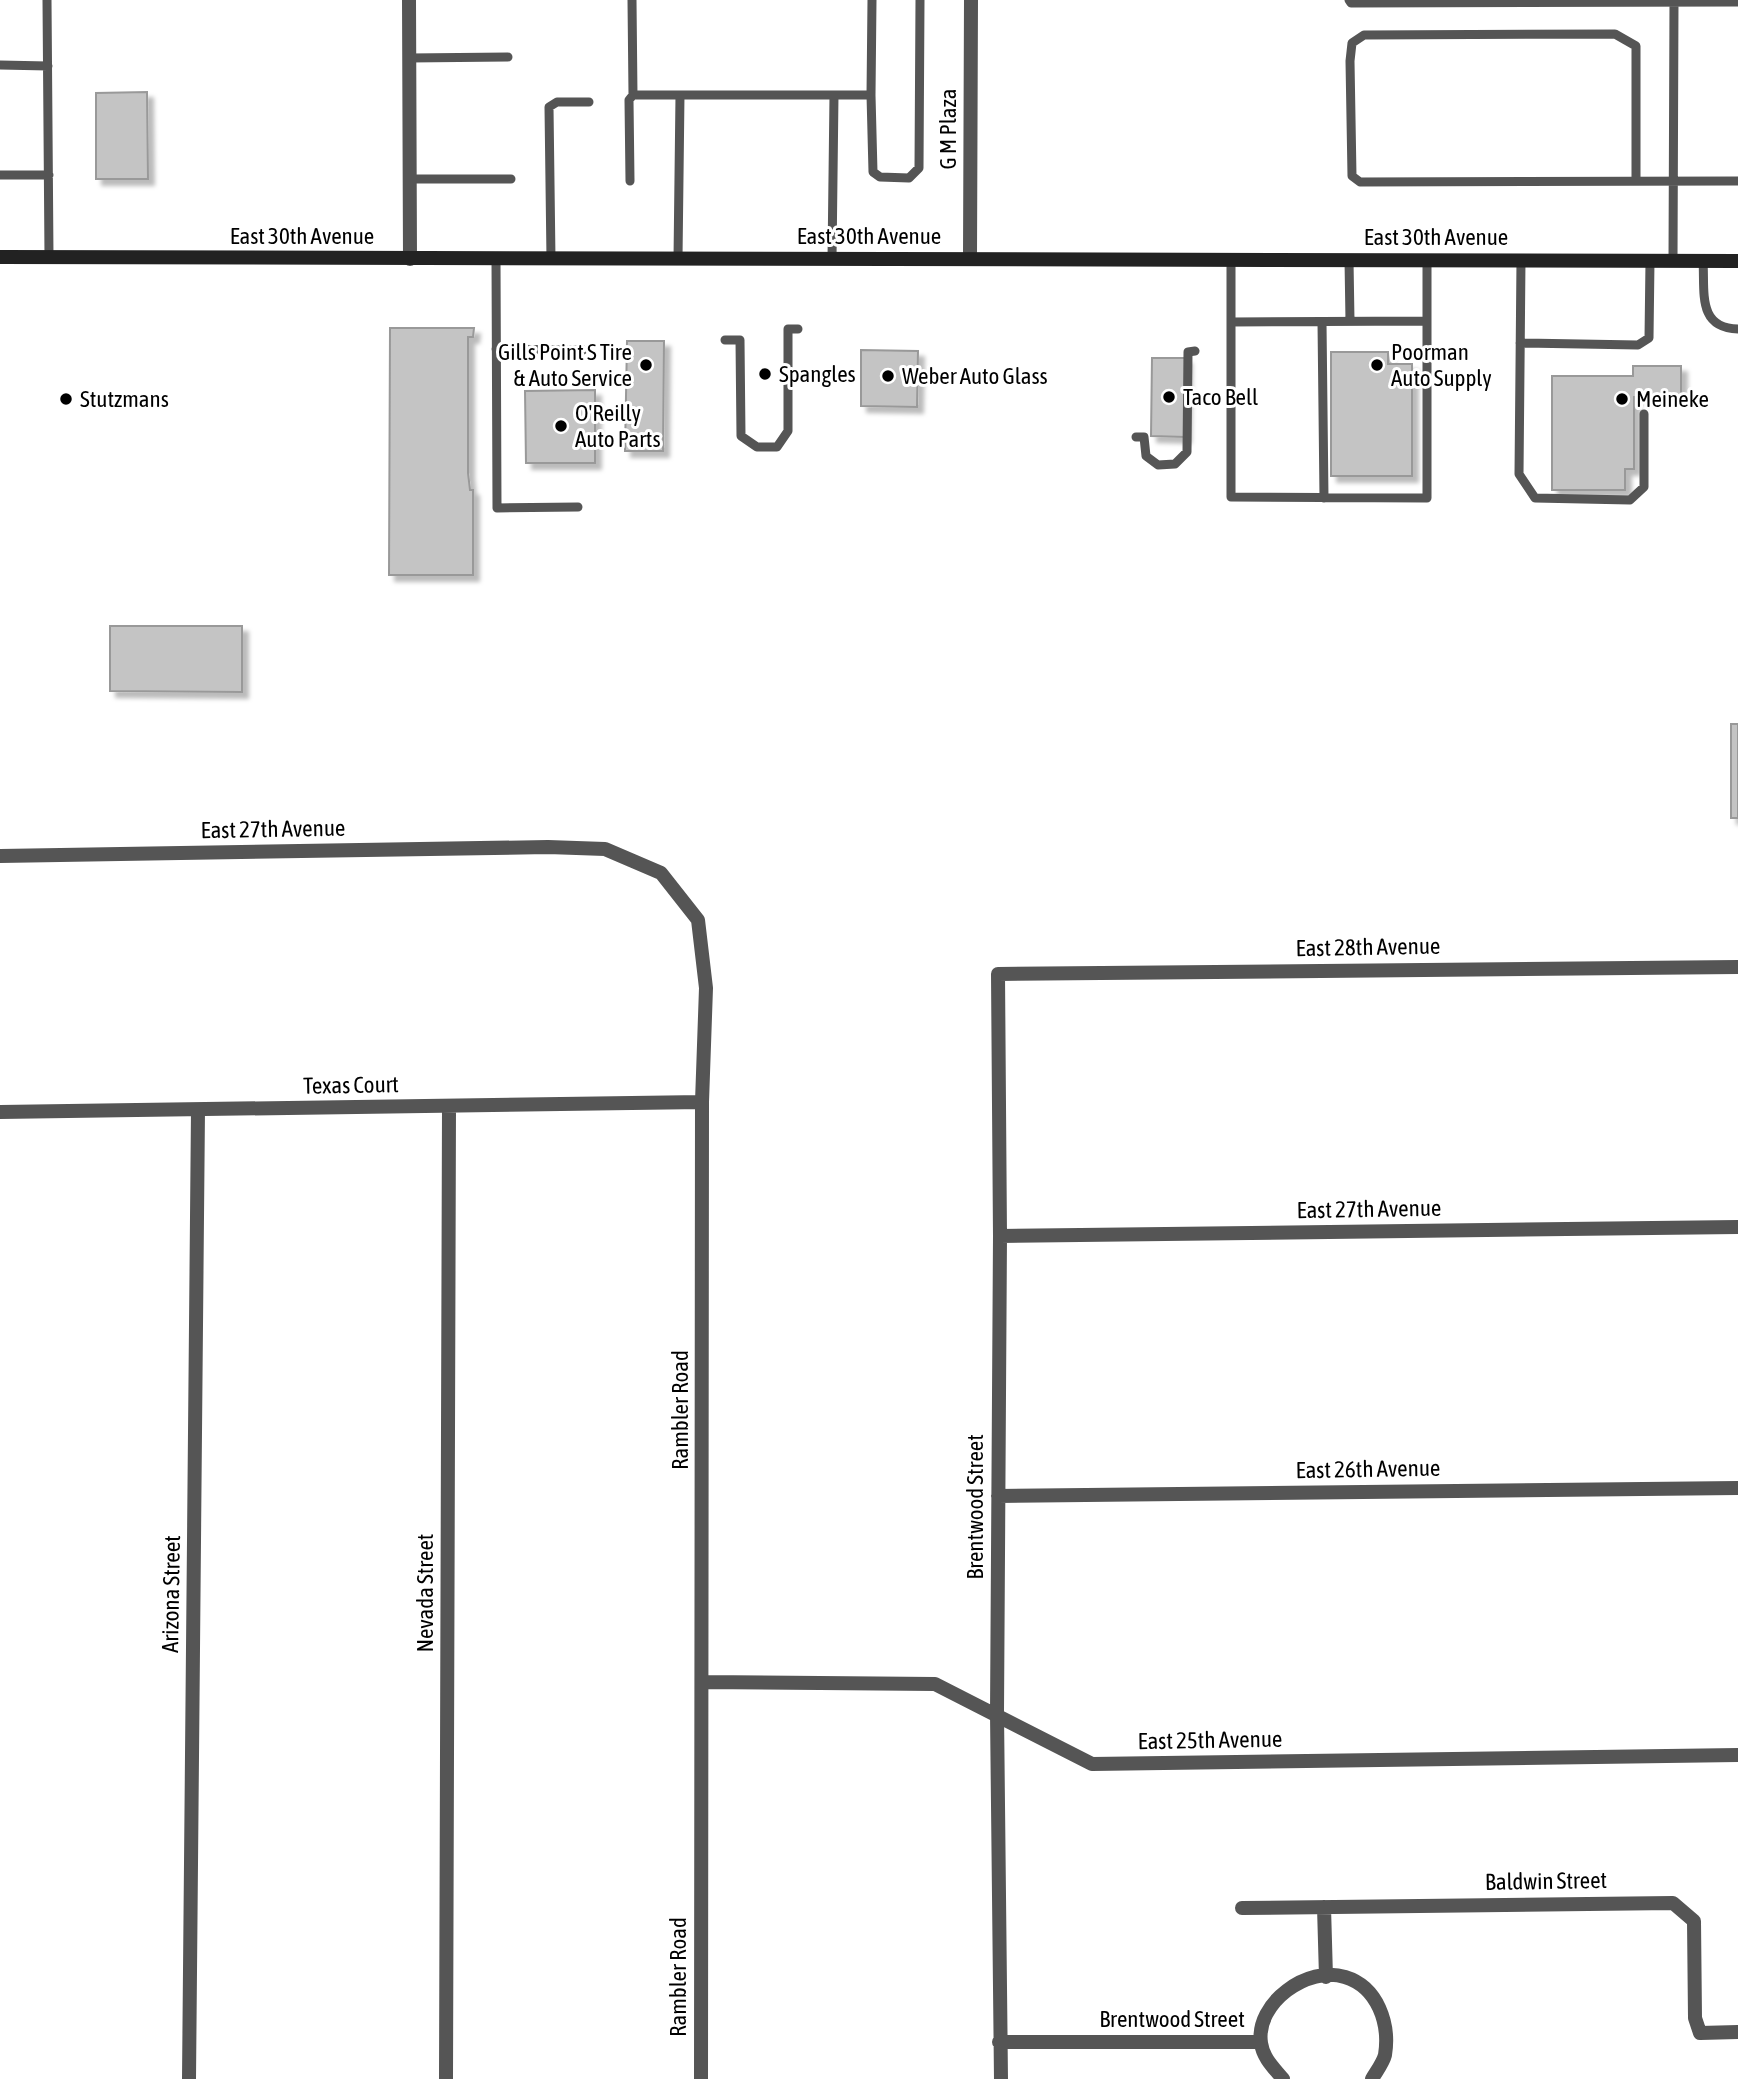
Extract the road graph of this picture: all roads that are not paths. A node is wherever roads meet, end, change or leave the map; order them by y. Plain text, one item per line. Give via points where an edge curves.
1 (47, 0) edge
2 (409, 0) edge
3 (632, 0) edge
4 (872, 0) edge
5 (920, 0) edge
6 (971, 0) edge
7 (1349, 0) edge
8 (1511, 1) edge
9 (1674, 1) edge
10 (1738, 2) edge
11 (508, 57) dead end
12 (409, 58) junction
13 (0, 65) edge
14 (48, 66) junction
15 (633, 94) junction
16 (680, 94) junction
17 (834, 94) junction
18 (871, 95) junction
19 (589, 102) dead end
20 (0, 175) edge
21 (48, 175) junction
22 (410, 179) junction
23 (511, 179) dead end
24 (630, 181) dead end
25 (1636, 181) junction
26 (1673, 181) junction
27 (1738, 181) edge
28 (0, 257) edge
29 (49, 257) junction
30 (410, 259) junction
31 (496, 259) junction
32 (551, 259) junction
33 (678, 259) junction
34 (832, 259) junction
35 (970, 259) junction
36 (1231, 260) junction
37 (1349, 260) junction
38 (1427, 260) junction
39 (1521, 260) junction
40 (1650, 261) junction
41 (1673, 261) junction
42 (1703, 261) junction
43 (1738, 261) edge
44 (1350, 321) junction
45 (1427, 321) junction
46 (1232, 322) junction
47 (1322, 322) junction
48 (798, 329) dead end
49 (1738, 329) edge
50 (725, 340) dead end
51 (1520, 343) junction
52 (496, 349) junction
53 (583, 350) dead end
54 (1195, 351) dead end
55 (1644, 414) dead end
56 (1136, 437) dead end
57 (1324, 498) junction
58 (579, 507) dead end
59 (548, 847) joint
60 (0, 856) edge
61 (1738, 967) edge
62 (998, 974) joint
63 (702, 1102) junction
64 (449, 1107) junction
65 (198, 1110) junction
66 (0, 1112) edge
67 (1738, 1227) edge
68 (1000, 1236) junction
69 (1738, 1488) edge
70 (998, 1496) junction
71 (702, 1682) junction
72 (997, 1713) junction
73 (1738, 1755) edge
74 (1324, 1907) junction
75 (1241, 1908) dead end
76 (1326, 1977) junction
77 (1738, 2032) edge
78 (999, 2042) junction
79 (1260, 2042) junction
80 (189, 2079) edge
81 (446, 2079) edge
82 (701, 2079) edge
83 (1001, 2079) edge
84 (1283, 2079) edge
85 (1372, 2079) edge

1 - 14 lane
2 - 12 street
3 - 15 lane
4 - 18 lane
5 - 18 lane via 919,168 909,178 880,177 873,172
6 - 35 street, G M Plaza
7 - 8 lane
8 - 9 lane
9 - 10 lane
9 - 26 lane
11 - 12 lane
12 - 22 street
13 - 14 lane
14 - 21 lane
15 - 16 lane
15 - 24 lane via 629,100
16 - 17 lane
16 - 33 lane
17 - 18 lane
17 - 34 lane
19 - 32 lane via 556,102 550,107
20 - 21 lane
21 - 29 lane
22 - 23 lane
22 - 30 street
25 - 25 lane via 1636,46 1615,34 1364,35 1352,43 1350,155 1352,176 1360,182
25 - 26 lane
26 - 27 lane
26 - 41 lane
28 - 29 main road, East 30th Avenue
29 - 30 main road, East 30th Avenue
30 - 31 main road, East 30th Avenue
31 - 32 main road, East 30th Avenue
31 - 52 lane
32 - 33 main road, East 30th Avenue
33 - 34 main road, East 30th Avenue
34 - 35 main road, East 30th Avenue
35 - 36 main road, East 30th Avenue
36 - 37 main road, East 30th Avenue
36 - 46 lane
37 - 38 main road, East 30th Avenue
37 - 44 lane
38 - 39 main road, East 30th Avenue
38 - 45 lane
39 - 40 main road, East 30th Avenue
39 - 51 lane
40 - 41 main road, East 30th Avenue
40 - 51 lane via 1649,338 1638,345
41 - 42 main road, East 30th Avenue
42 - 43 main road, East 30th Avenue
42 - 49 lane via 1711,320
44 - 45 lane
44 - 47 lane
45 - 57 lane via 1427,498
46 - 47 lane
46 - 57 lane via 1231,497
47 - 57 lane
48 - 50 lane via 788,329 788,431 778,447 757,447 741,436 740,340
51 - 55 lane via 1519,474 1535,498 1630,500 1644,487
52 - 53 lane
52 - 58 lane via 497,508
54 - 56 lane via 1188,352 1187,452 1175,464 1158,465 1146,456 1144,437
59 - 60 street, East 27th Avenue
59 - 63 street, Rambler Road via 605,849 661,873 698,920 706,988
61 - 62 street, East 28th Avenue
62 - 68 street, Brentwood Street
63 - 64 street, Texas Court
63 - 71 street, Rambler Road
64 - 65 street, Texas Court
64 - 81 street, Nevada Street
65 - 66 street, Texas Court
65 - 80 street, Arizona Street
67 - 68 street, East 27th Avenue
68 - 70 street, Brentwood Street
69 - 70 street, East 26th Avenue
70 - 72 street, Brentwood Street
71 - 72 street, East 25th Avenue via 934,1684
71 - 82 street, Rambler Road
72 - 73 street, East 25th Avenue via 1092,1764
72 - 78 street, Brentwood Street
74 - 75 street, Baldwin Street
74 - 76 street
74 - 77 street, Baldwin Street via 1673,1903 1693,1922 1695,2018 1700,2033
76 - 79 street, Brentwood Street via 1290,1988 1271,2006
76 - 85 street, Brentwood Street via 1345,1976 1372,1993 1384,2017 1385,2057
78 - 79 street, Brentwood Street
78 - 83 street, Brentwood Street
79 - 84 street, Brentwood Street via 1266,2059

